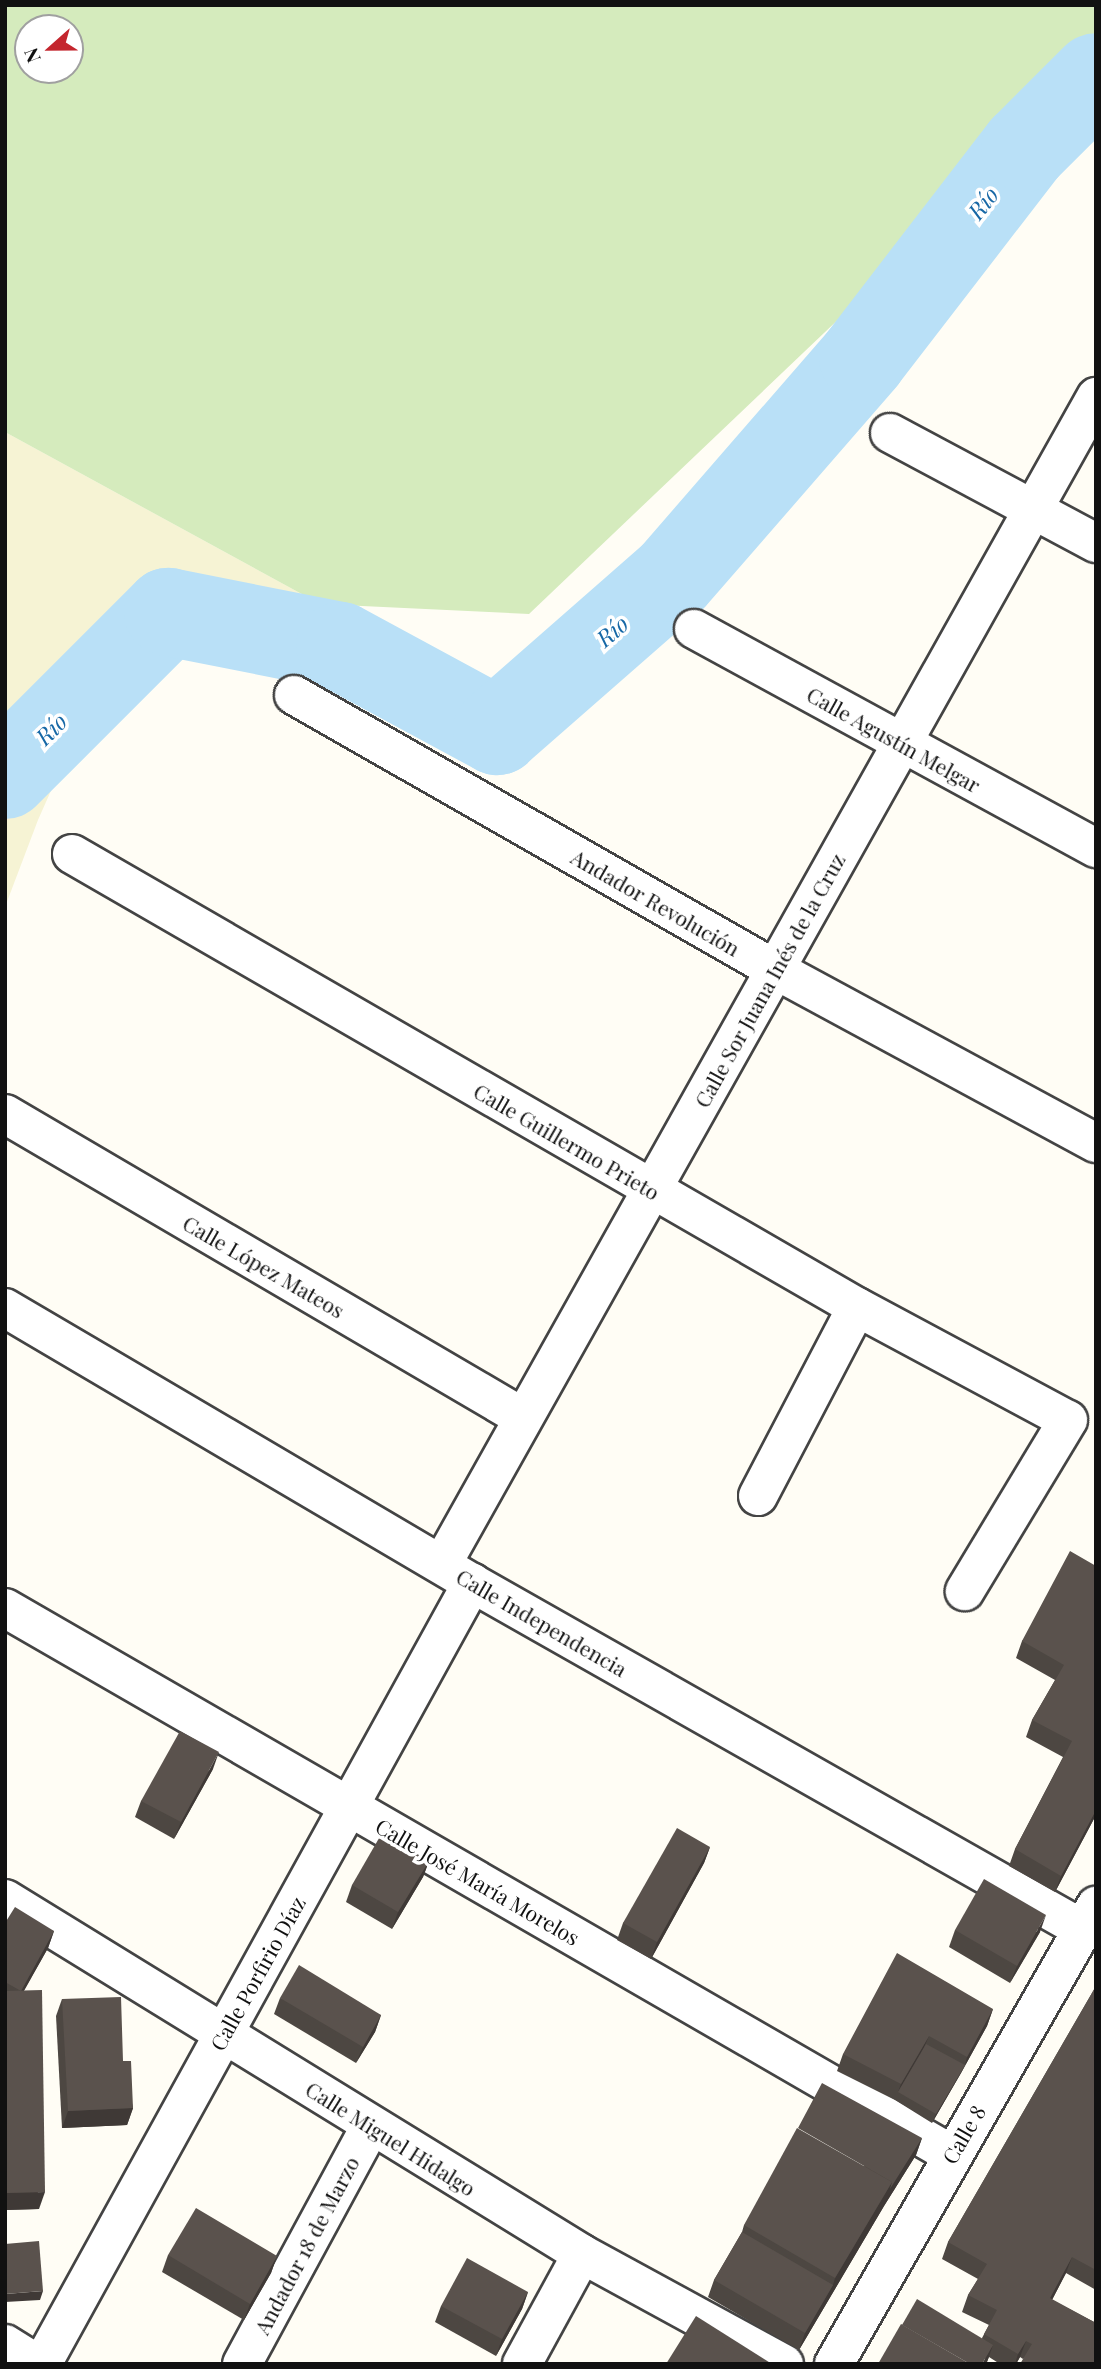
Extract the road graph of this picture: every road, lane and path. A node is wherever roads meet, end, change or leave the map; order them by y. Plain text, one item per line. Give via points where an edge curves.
1 (1096, 397) edge
2 (890, 433) dead end
3 (1034, 510) junction
4 (1096, 544) edge
5 (694, 629) dead end
6 (293, 695) dead end
7 (901, 744) junction
8 (1096, 848) edge
9 (72, 854) dead end
10 (776, 970) junction
11 (5, 1114) edge
12 (1096, 1143) edge
13 (650, 1189) junction
14 (857, 1307) junction
15 (5, 1308) edge
16 (522, 1417) junction
17 (758, 1496) dead end
18 (457, 1573) junction
19 (965, 1591) dead end
20 (5, 1608) edge
21 (351, 1807) junction
22 (5, 1899) edge
23 (1089, 1918) edge
24 (223, 2032) junction
25 (370, 2127) junction
26 (951, 2154) junction
27 (582, 2254) junction
28 (5, 2344) edge
29 (40, 2364) edge
30 (242, 2364) edge
31 (522, 2364) edge
32 (784, 2364) edge
33 (834, 2364) edge

1 - 3 street, Calle Sor Juana Inés de la Cruz
2 - 3 street
3 - 4 street
3 - 7 street, Calle Sor Juana Inés de la Cruz
5 - 7 street, Calle Agustín Melgar
6 - 10 street, Andador Revolución
7 - 8 street, Calle Agustín Melgar
7 - 10 street, Calle Sor Juana Inés de la Cruz
9 - 13 street, Calle Guillermo Prieto
10 - 12 street, Andador Revolución
10 - 13 street, Calle Sor Juana Inés de la Cruz
11 - 16 street, Calle López Mateos
13 - 14 street, Calle Guillermo Prieto
13 - 16 street, Calle Sor Juana Inés de la Cruz
14 - 17 street
14 - 19 street, Calle Guillermo Prieto via 1068,1420
15 - 18 street, Calle Independencia
16 - 18 street, Calle Sor Juana Inés de la Cruz
18 - 21 street, Calle Porfirio Díaz
18 - 23 street, Calle Independencia
20 - 21 street, Calle José María Morelos
21 - 24 street, Calle Porfirio Díaz
21 - 26 street, Calle José María Morelos
22 - 24 street, Calle Miguel Hidalgo
23 - 26 street, Calle 8
24 - 25 street, Calle Miguel Hidalgo
24 - 29 street, Calle Porfirio Díaz
25 - 27 street, Calle Miguel Hidalgo
25 - 30 street, Andador 18 de Marzo
26 - 33 street, Calle 8
27 - 31 street
27 - 32 street, Calle Miguel Hidalgo
28 - 29 street

